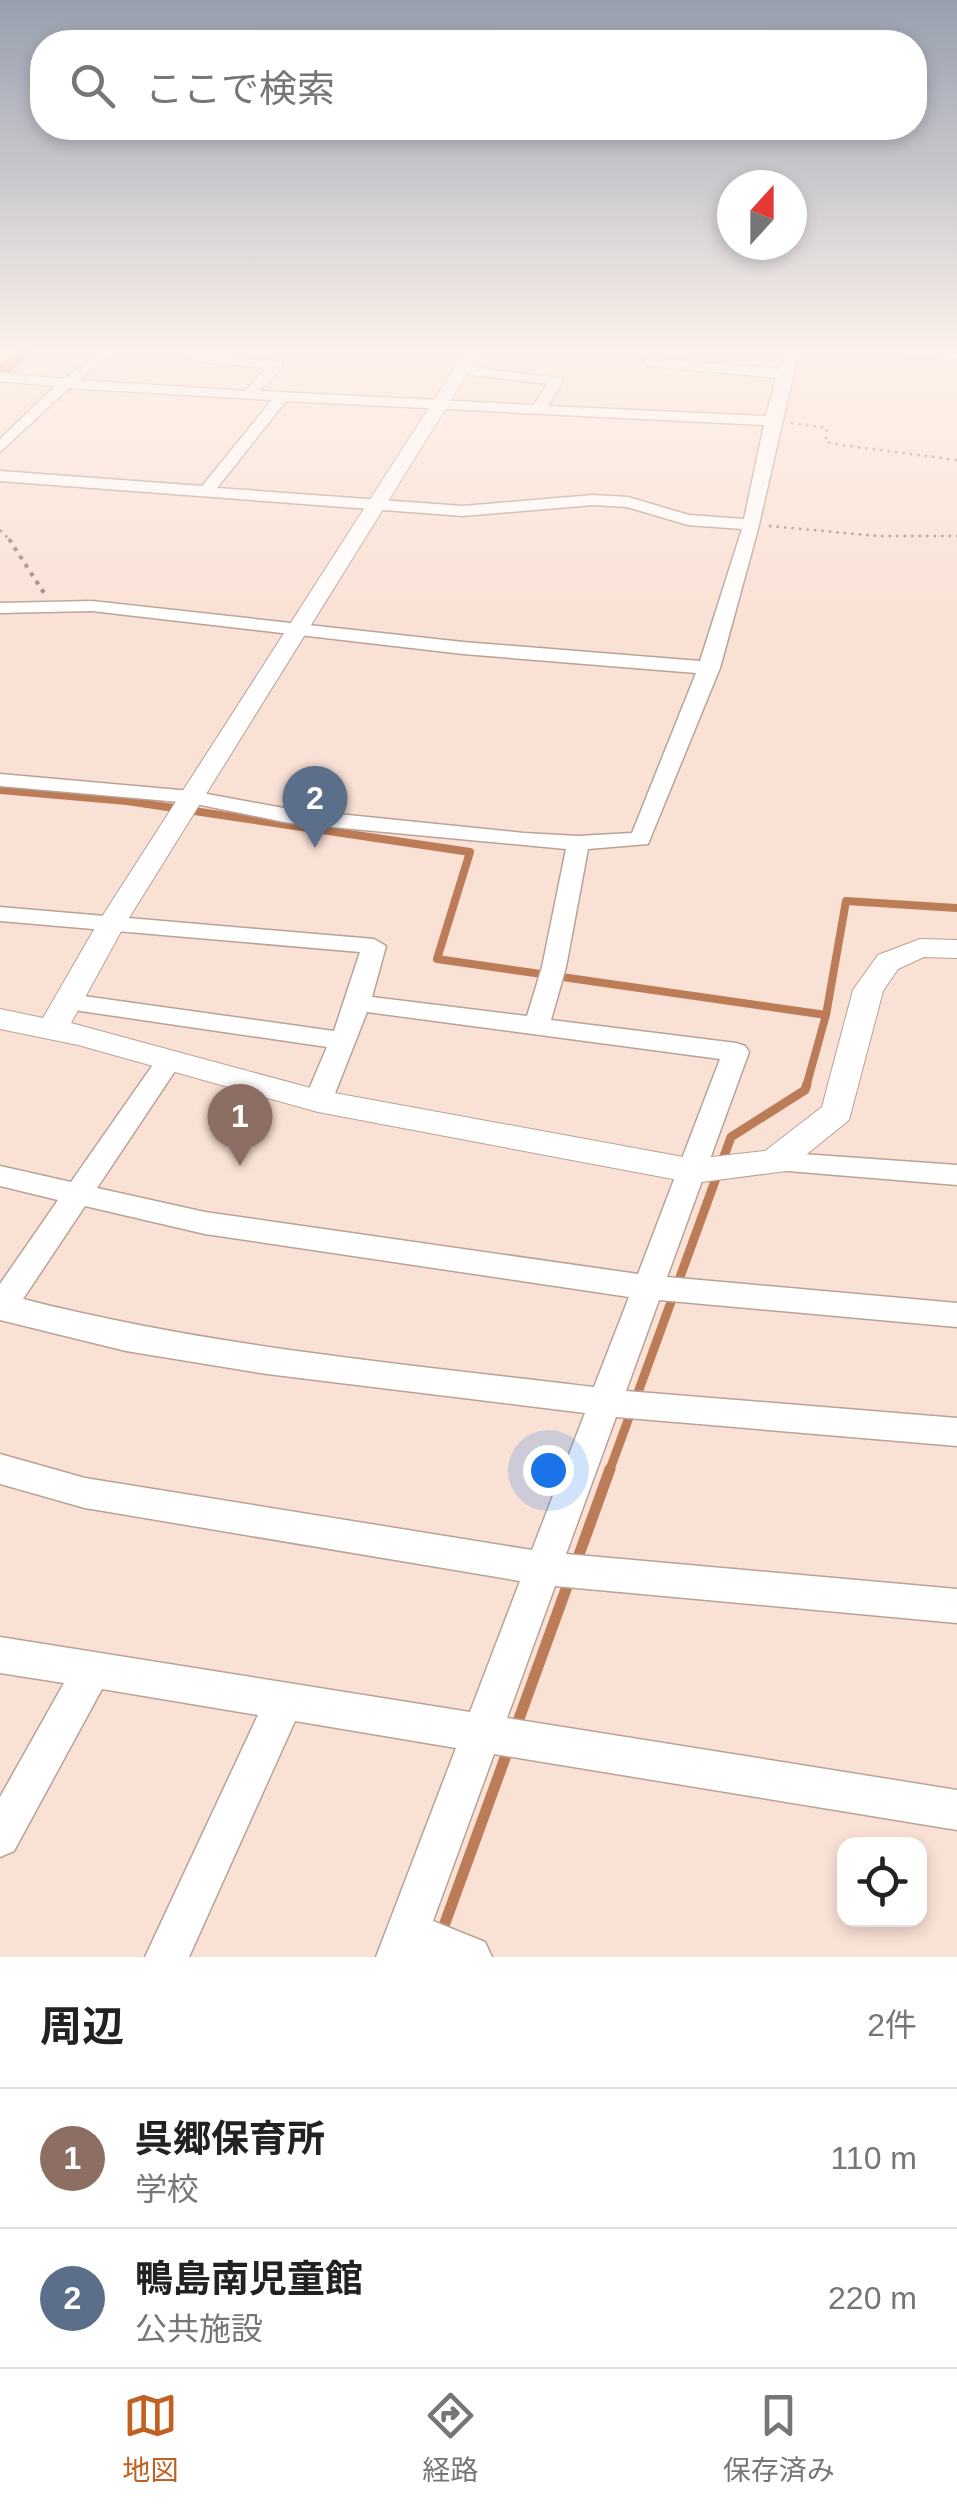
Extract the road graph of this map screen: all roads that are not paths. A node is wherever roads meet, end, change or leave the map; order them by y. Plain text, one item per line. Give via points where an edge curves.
1 (247, 441) edge
2 (416, 441) edge
3 (766, 441) edge
4 (0, 476) edge
5 (204, 494) junction
6 (377, 506) junction
7 (751, 524) junction
8 (0, 608) edge
9 (300, 626) junction
10 (710, 668) junction
11 (0, 780) edge
12 (186, 807) junction
13 (578, 843) junction
14 (0, 914) edge
15 (110, 926) junction
16 (957, 949) edge
17 (358, 1003) junction
18 (60, 1016) junction
19 (0, 1020) edge
20 (536, 1028) junction
21 (344, 1041) junction
22 (168, 1062) junction
23 (318, 1101) junction
24 (774, 1162) junction
25 (694, 1171) junction
26 (957, 1175) edge
27 (0, 1176) edge
28 (77, 1196) junction
29 (645, 1287) junction
30 (0, 1306) edge
31 (957, 1315) edge
32 (607, 1400) junction
33 (957, 1432) edge
34 (0, 1469) edge
35 (541, 1568) junction
36 (957, 1606) edge
37 (0, 1656) edge
38 (92, 1670) junction
39 (284, 1702) junction
40 (480, 1733) junction
41 (957, 1810) edge
42 (0, 1837) edge
43 (402, 1945) edge
44 (166, 1957) edge
45 (469, 1957) edge

1 - 5 street
2 - 6 street
3 - 7 street
4 - 5 street
5 - 6 street
6 - 7 street via 462,510 593,500 628,502 688,520
6 - 9 street
7 - 10 street
8 - 9 street via 92,606
9 - 10 street via 463,648
9 - 12 street
10 - 13 street via 640,839
11 - 12 street
12 - 13 street
12 - 15 street
13 - 20 street
14 - 15 street
15 - 17 street via 374,946
15 - 18 street
16 - 24 street via 920,948 888,962 868,990 837,1112
17 - 20 street
17 - 21 street
18 - 19 street
18 - 21 street
18 - 22 street
20 - 25 street via 736,1052
21 - 23 street
22 - 23 street
22 - 28 street
23 - 25 street
24 - 25 street
24 - 26 street
25 - 29 street
27 - 28 street
28 - 29 street via 205,1222
28 - 30 street
29 - 31 street
29 - 32 street
30 - 32 street via 126,1338 267,1361
32 - 33 street via 660,1410
32 - 35 street
34 - 35 street via 84,1493
35 - 36 street
35 - 40 street
37 - 38 street
38 - 39 street
38 - 42 street
39 - 40 street
39 - 44 street
40 - 41 street
40 - 43 street
43 - 45 street

